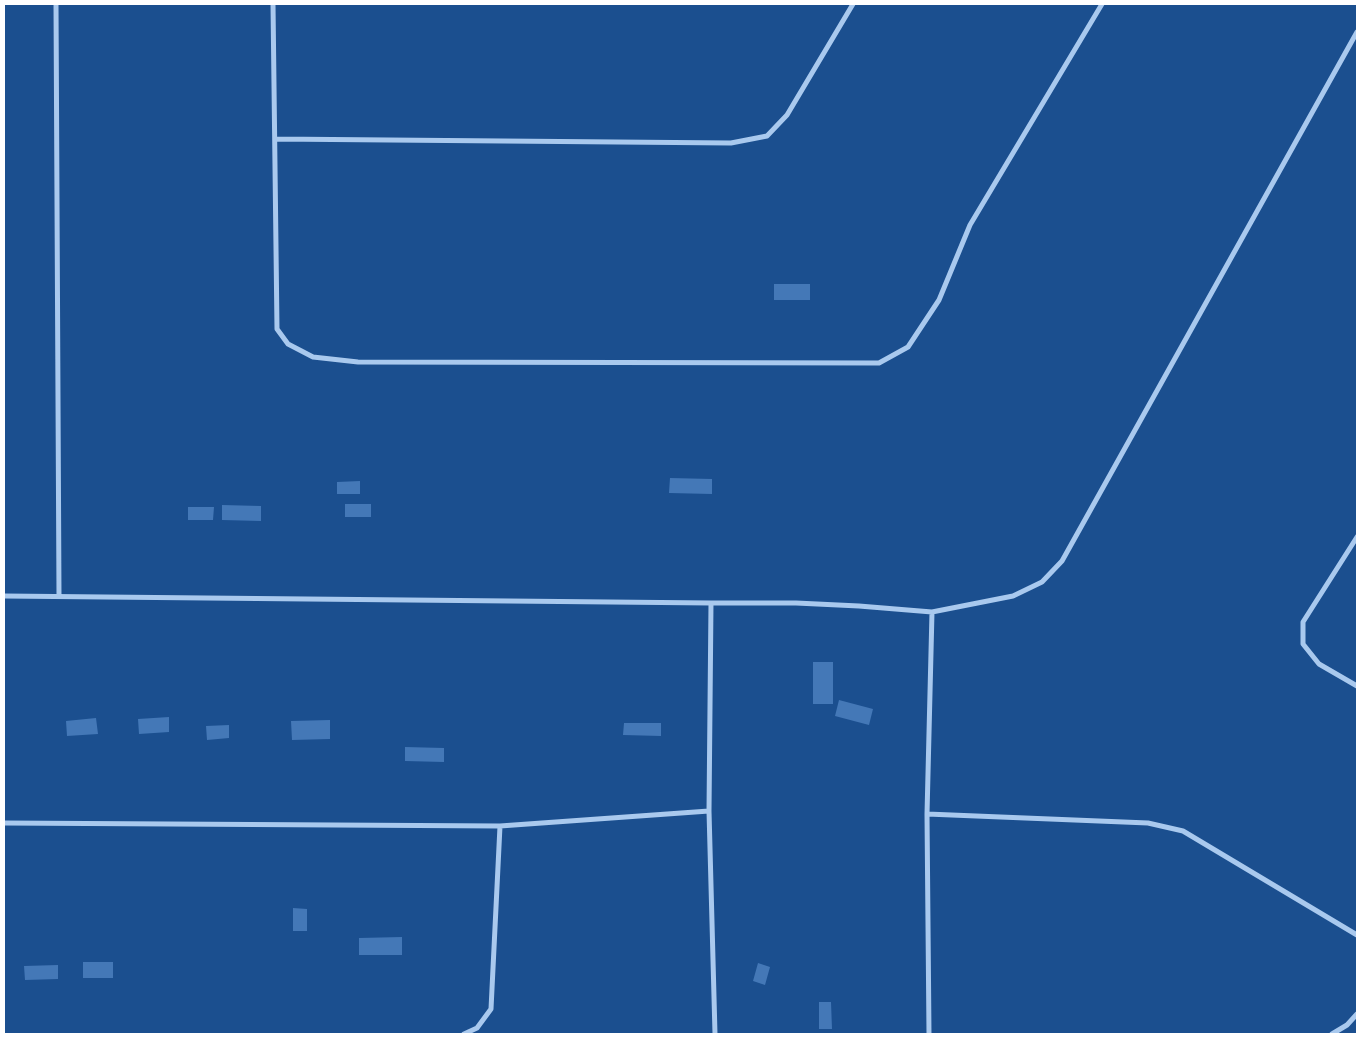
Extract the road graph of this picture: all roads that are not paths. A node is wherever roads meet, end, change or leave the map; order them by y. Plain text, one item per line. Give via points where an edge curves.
1 (56, 4) edge
2 (273, 4) edge
3 (853, 4) edge
4 (1102, 4) edge
5 (1357, 32) edge
6 (275, 139) junction
7 (1357, 537) edge
8 (4, 596) edge
9 (58, 596) junction
10 (711, 603) junction
11 (932, 612) junction
12 (1357, 686) edge
13 (709, 811) junction
14 (927, 814) junction
15 (4, 823) edge
16 (500, 826) junction
17 (1357, 935) edge
18 (1357, 1014) edge
19 (464, 1034) edge
20 (715, 1034) edge
21 (929, 1034) edge
22 (1332, 1034) edge

1 - 9 street
2 - 6 street
3 - 6 street via 787,115 766,136 731,143
4 - 6 street via 970,225 939,300 908,347 879,363 358,362 313,357 288,344 278,329
5 - 11 street via 1062,562 1042,582 1013,596
7 - 12 street via 1303,622 1302,644 1319,664
8 - 9 street
9 - 10 street
10 - 11 street via 796,603
10 - 13 street
11 - 14 street
13 - 16 street
13 - 20 street
14 - 17 street via 1148,823 1183,831
14 - 21 street
15 - 16 street
16 - 19 street via 491,1009 477,1028
18 - 22 street

